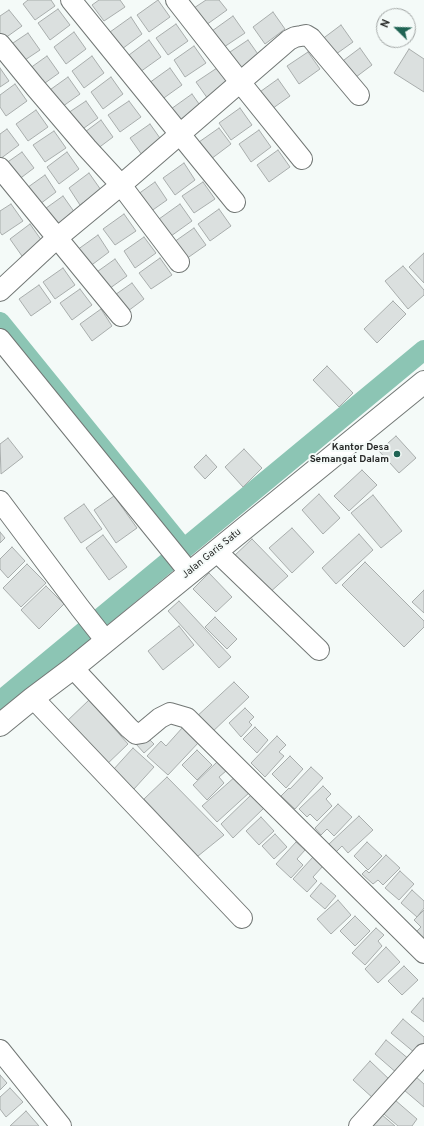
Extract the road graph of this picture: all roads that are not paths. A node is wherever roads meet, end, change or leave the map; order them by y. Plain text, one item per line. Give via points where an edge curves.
1 (71, 0) edge
2 (176, 0) edge
3 (0, 44) edge
4 (240, 82) junction
5 (359, 95) dead end
6 (180, 134) junction
7 (302, 159) dead end
8 (0, 168) edge
9 (121, 185) junction
10 (236, 202) dead end
11 (57, 238) junction
12 (179, 262) dead end
13 (0, 290) edge
14 (121, 316) dead end
15 (0, 339) edge
16 (424, 382) edge
17 (0, 501) edge
18 (216, 551) junction
19 (186, 568) junction
20 (102, 636) junction
21 (319, 650) dead end
22 (73, 668) junction
23 (33, 698) junction
24 (0, 725) edge
25 (242, 918) dead end
26 (424, 953) edge
27 (0, 1050) edge
28 (424, 1054) edge
29 (61, 1126) edge
30 (359, 1126) edge

1 - 6 street
2 - 4 street
3 - 9 street
4 - 5 street via 289,40 306,35
4 - 6 street
4 - 7 street
6 - 9 street
6 - 10 street
8 - 11 street
9 - 11 street
9 - 12 street
11 - 13 street
11 - 14 street
15 - 19 street
16 - 18 street, Jalan Garis Satu
17 - 20 street
18 - 19 street, Jalan Garis Satu
18 - 21 street
19 - 20 street, Jalan Garis Satu
20 - 22 street, Jalan Garis Satu
22 - 23 street, Jalan Garis Satu
22 - 26 street via 136,734 142,733 170,712 187,718
23 - 24 street, Jalan Garis Satu
23 - 25 street
27 - 29 street
28 - 30 street

